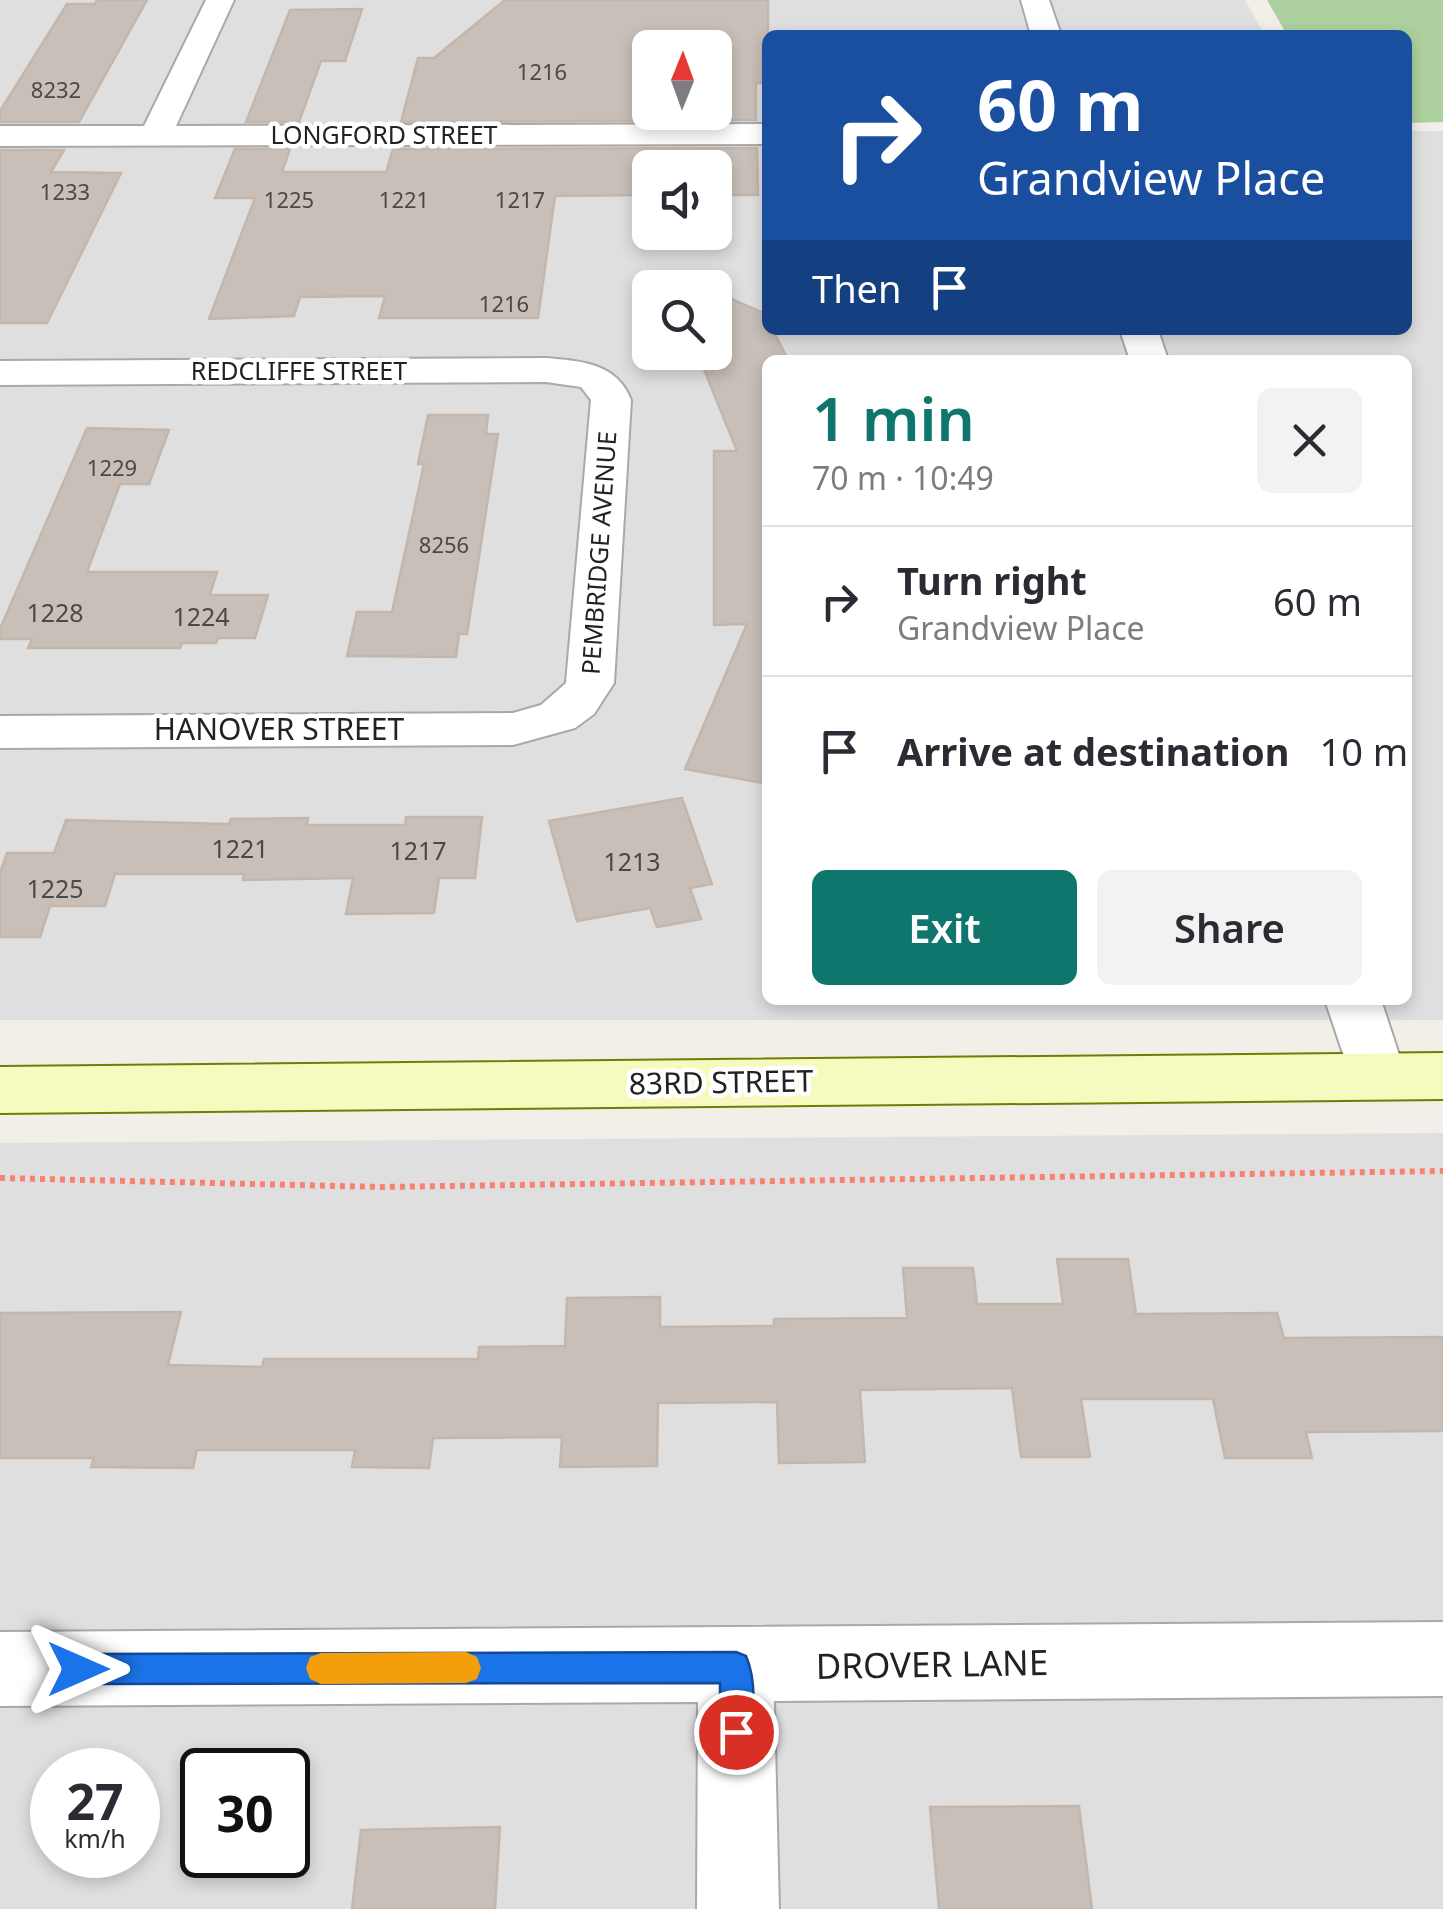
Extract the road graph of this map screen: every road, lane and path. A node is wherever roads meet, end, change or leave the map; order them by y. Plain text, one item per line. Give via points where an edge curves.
1 (220, 0) edge
2 (1035, 0) edge
3 (1044, 30) edge
4 (762, 134) edge
5 (0, 136) edge
6 (156, 136) junction
7 (0, 372) edge
8 (598, 379) joint
9 (557, 718) joint
10 (0, 732) edge
11 (1355, 1005) edge
12 (1377, 1076) junction
13 (1443, 1076) edge
14 (0, 1090) edge
15 (1443, 1171) edge
16 (0, 1178) edge
17 (1443, 1659) edge
18 (736, 1667) junction
19 (0, 1669) edge
20 (738, 1909) edge

1 - 6 street
2 - 3 street
4 - 6 street, LONGFORD STREET
5 - 6 street, LONGFORD STREET
7 - 8 street, REDCLIFFE STREET via 546,370
8 - 9 street, PEMBRIDGE AVENUE via 611,400 590,683
9 - 10 street, HANOVER STREET via 513,730
11 - 12 street
12 - 13 main road, 83RD STREET
12 - 14 main road, 83RD STREET
15 - 16 path via 380,1187
17 - 18 street, DROVER LANE
18 - 19 street, DROVER LANE
18 - 20 street

